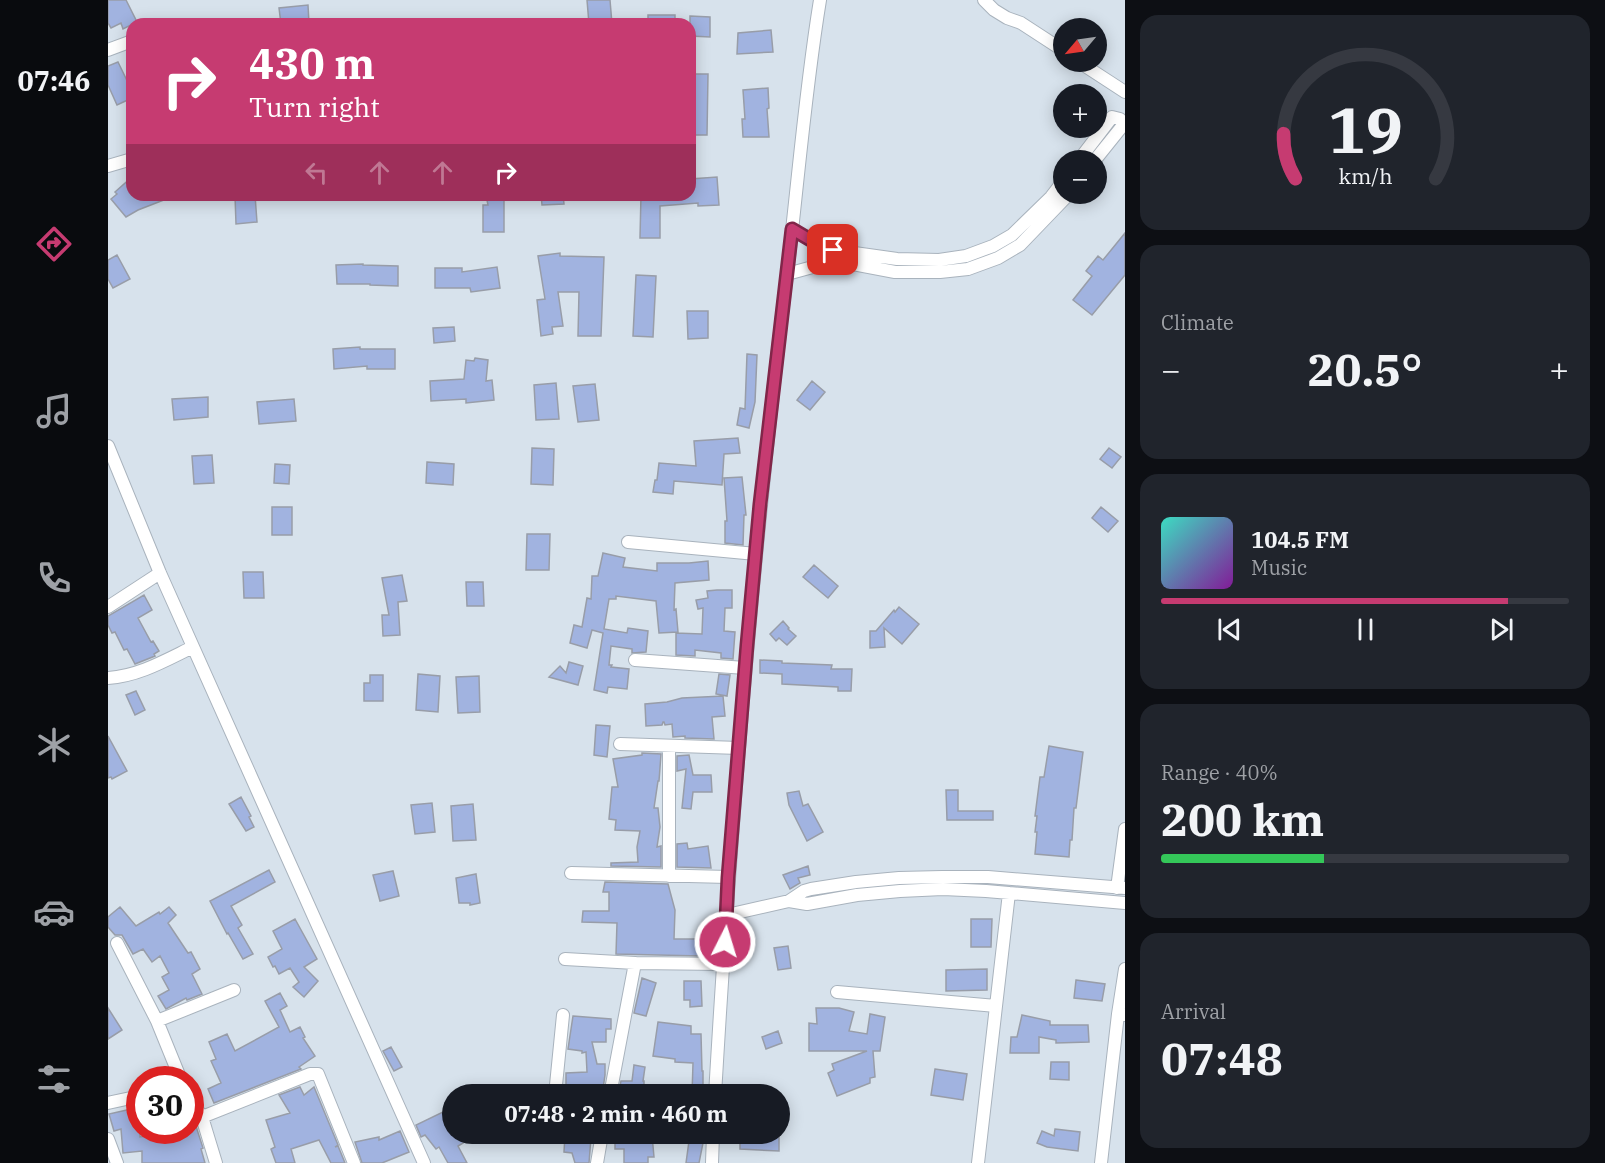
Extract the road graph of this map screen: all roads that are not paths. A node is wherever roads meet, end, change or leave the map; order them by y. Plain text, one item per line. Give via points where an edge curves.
1 (820, 0) edge
2 (984, 0) edge
3 (126, 43) edge
4 (1053, 44) edge
5 (108, 50) edge
6 (1094, 72) edge
7 (1125, 92) edge
8 (1086, 150) edge
9 (1103, 150) edge
10 (126, 161) edge
11 (108, 166) edge
12 (1054, 204) edge
13 (792, 229) junction
14 (940, 266) junction
15 (787, 274) junction
16 (108, 446) edge
17 (628, 542) dead end
18 (756, 554) junction
19 (160, 573) junction
20 (108, 607) edge
21 (193, 647) junction
22 (635, 660) dead end
23 (745, 668) junction
24 (108, 678) edge
25 (620, 744) dead end
26 (669, 746) junction
27 (738, 748) junction
28 (1125, 829) edge
29 (571, 873) dead end
30 (669, 876) junction
31 (728, 878) junction
32 (1121, 888) edge
33 (1009, 893) junction
34 (789, 901) junction
35 (1125, 903) edge
36 (727, 915) junction
37 (117, 943) dead end
38 (565, 959) dead end
39 (635, 963) junction
40 (723, 964) junction
41 (1125, 969) edge
42 (234, 990) dead end
43 (837, 992) dead end
44 (996, 1006) junction
45 (1121, 1014) edge
46 (563, 1015) dead end
47 (158, 1021) junction
48 (176, 1066) edge
49 (556, 1084) edge
50 (612, 1084) edge
51 (716, 1084) edge
52 (126, 1099) edge
53 (108, 1102) edge
54 (204, 1116) edge
55 (204, 1124) edge
56 (108, 1138) edge
57 (600, 1144) edge
58 (712, 1144) edge
59 (117, 1163) edge
60 (216, 1163) edge
61 (354, 1163) edge
62 (424, 1163) edge
63 (597, 1163) edge
64 (711, 1163) edge
65 (978, 1163) edge
66 (1101, 1163) edge

1 - 13 street
2 - 4 street via 994,10
3 - 5 street
6 - 7 street
8 - 9 street via 1112,117 1119,119 1124,124
10 - 11 street
12 - 14 street via 998,258 968,269
13 - 14 street via 833,250
13 - 15 street
14 - 15 street via 896,272 831,262
15 - 18 street
16 - 19 street
17 - 18 street
18 - 23 street
19 - 20 street
19 - 21 street
21 - 24 street via 141,671
21 - 62 street
22 - 23 street
23 - 27 street
25 - 26 street
26 - 27 street
26 - 30 street
27 - 31 street
28 - 32 street
29 - 30 street
30 - 31 street
31 - 36 street
32 - 34 street via 988,877 899,878 811,889
33 - 34 street via 943,889 807,904
33 - 35 street
33 - 44 street
34 - 36 street
36 - 40 street
37 - 47 street
38 - 39 street
39 - 40 street
39 - 50 street
40 - 51 street
41 - 45 street
42 - 47 street
43 - 44 street
44 - 65 street
45 - 66 street
46 - 49 street
47 - 48 street
52 - 53 street
54 - 61 street via 318,1074
55 - 60 street
56 - 59 street
57 - 63 street
58 - 64 street

